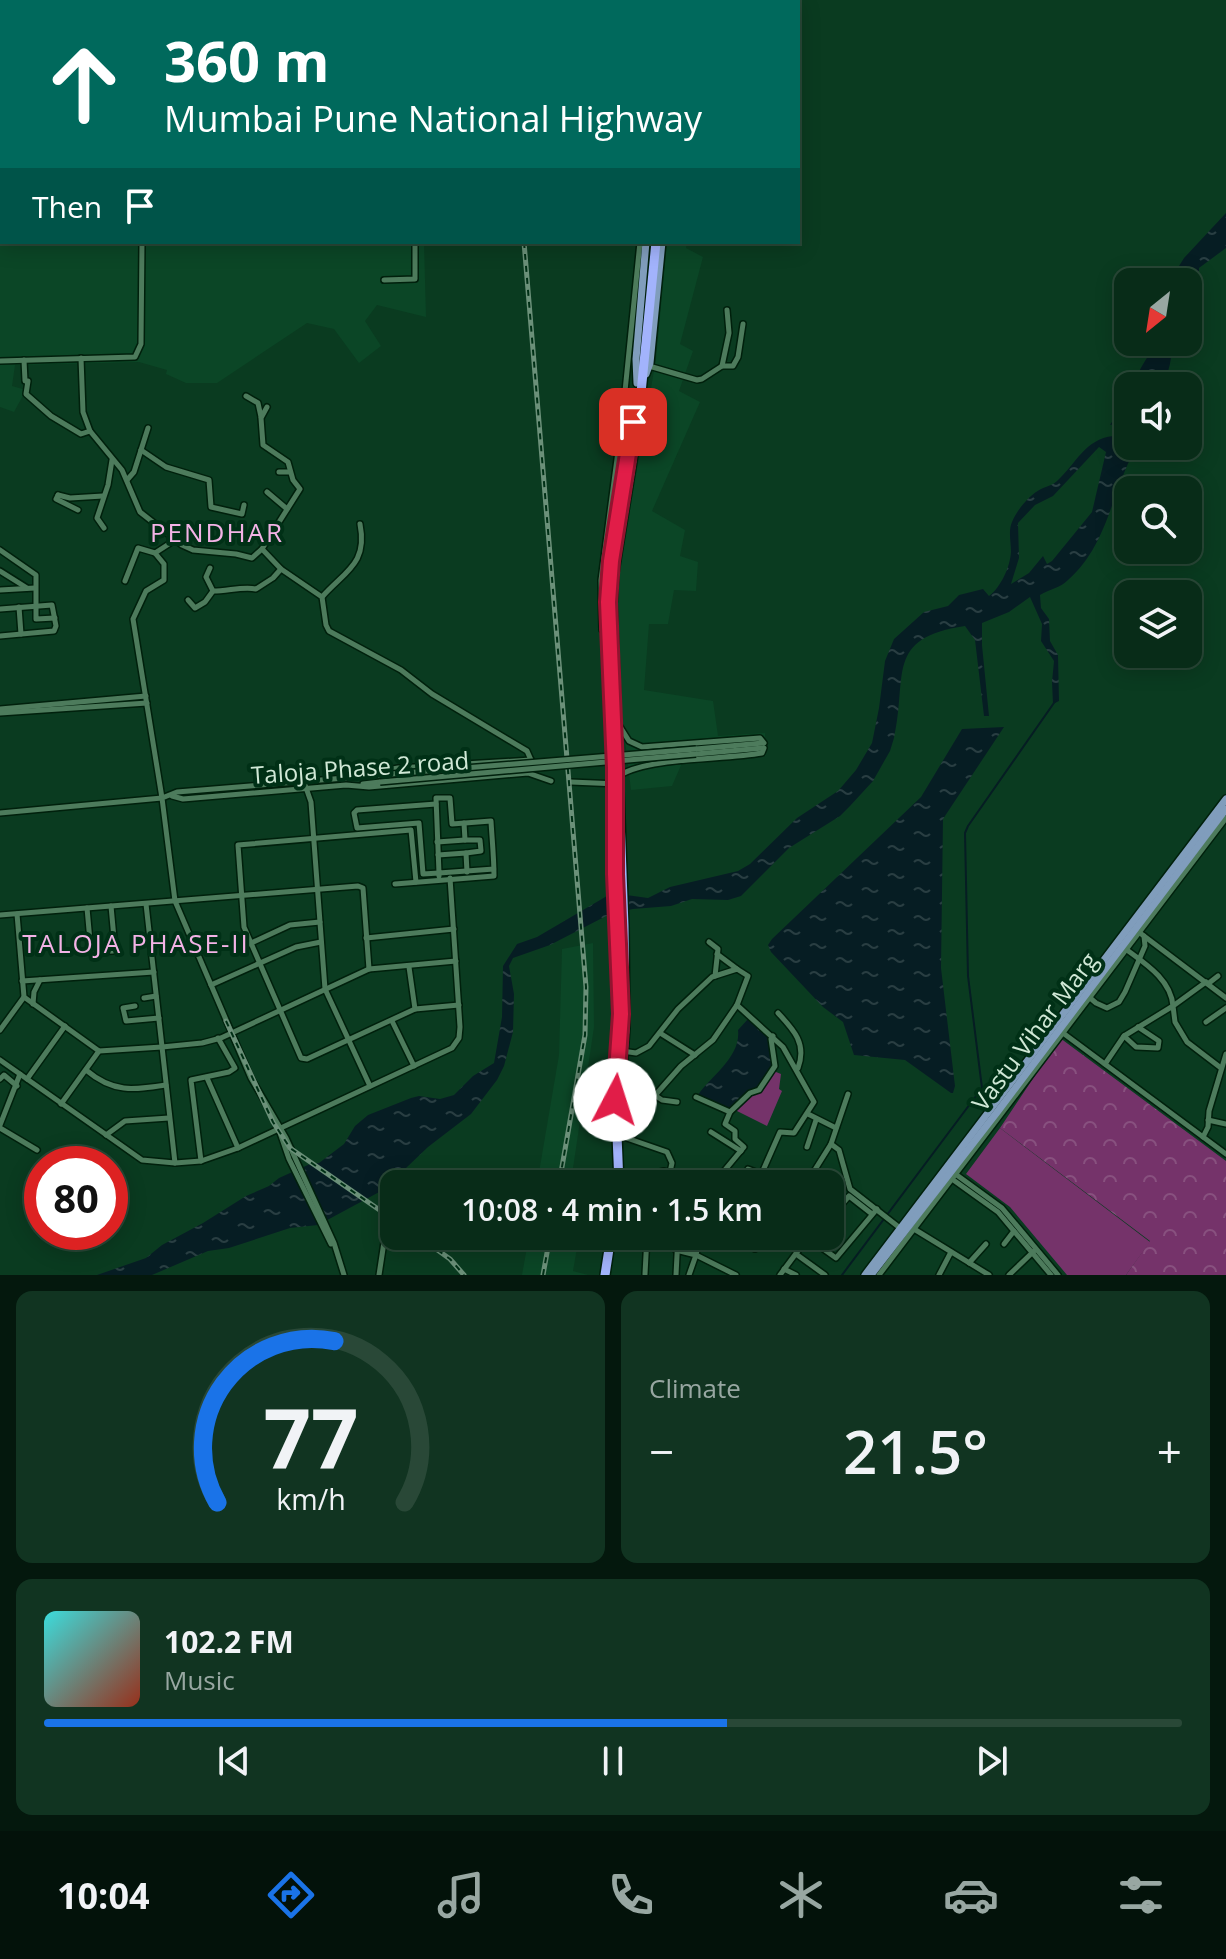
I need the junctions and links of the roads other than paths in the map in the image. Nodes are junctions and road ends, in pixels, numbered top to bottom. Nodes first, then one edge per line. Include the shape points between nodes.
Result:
1 (142, 244) edge
2 (415, 244) edge
3 (651, 244) edge
4 (651, 244) edge
5 (651, 244) edge
6 (384, 280) dead end
7 (727, 310) dead end
8 (743, 324) dead end
9 (81, 358) junction
10 (24, 360) junction
11 (0, 361) edge
12 (722, 366) junction
13 (644, 368) junction
14 (640, 383) junction
15 (246, 396) dead end
16 (267, 407) dead end
17 (261, 418) junction
18 (148, 428) dead end
19 (90, 431) junction
20 (141, 450) junction
21 (112, 459) junction
22 (279, 472) dead end
23 (290, 472) junction
24 (127, 480) junction
25 (267, 492) dead end
26 (103, 496) junction
27 (244, 505) dead end
28 (287, 509) junction
29 (78, 510) dead end
30 (360, 524) dead end
31 (104, 528) dead end
32 (175, 540) junction
33 (262, 549) junction
34 (0, 550) edge
35 (155, 553) junction
36 (210, 568) dead end
37 (281, 569) junction
38 (0, 571) edge
39 (125, 581) dead end
40 (32, 588) junction
41 (0, 590) edge
42 (213, 591) junction
43 (322, 597) junction
44 (188, 600) dead end
45 (36, 606) junction
46 (19, 607) junction
47 (0, 609) edge
48 (55, 618) junction
49 (21, 634) junction
50 (608, 635) junction
51 (0, 636) edge
52 (147, 699) junction
53 (0, 711) edge
54 (617, 718) junction
55 (764, 746) junction
56 (531, 760) junction
57 (534, 773) junction
58 (551, 781) dead end
59 (618, 781) junction
60 (345, 782) junction
61 (571, 782) dead end
62 (305, 786) junction
63 (162, 798) junction
64 (1226, 799) edge
65 (436, 804) junction
66 (1226, 809) edge
67 (0, 813) edge
68 (1222, 818) edge
69 (464, 823) junction
70 (396, 828) junction
71 (369, 830) junction
72 (313, 838) junction
73 (465, 840) junction
74 (437, 842) junction
75 (466, 853) junction
76 (438, 855) junction
77 (494, 869) junction
78 (467, 872) junction
79 (439, 876) junction
80 (450, 878) junction
81 (416, 882) junction
82 (395, 884) dead end
83 (317, 890) junction
84 (241, 896) junction
85 (175, 901) junction
86 (146, 904) junction
87 (111, 906) junction
88 (87, 908) junction
89 (17, 914) junction
90 (0, 915) edge
91 (320, 922) junction
92 (454, 929) junction
93 (1142, 934) junction
94 (366, 938) junction
95 (321, 942) junction
96 (709, 942) dead end
97 (249, 944) junction
98 (1127, 950) junction
99 (717, 954) junction
100 (1139, 959) junction
101 (456, 961) junction
102 (258, 964) junction
103 (409, 967) junction
104 (369, 969) junction
105 (737, 969) junction
106 (154, 972) junction
107 (715, 976) junction
108 (41, 980) junction
109 (1211, 980) junction
110 (22, 981) junction
111 (211, 985) junction
112 (325, 989) junction
113 (156, 996) junction
114 (24, 997) junction
115 (1089, 997) junction
116 (144, 998) dead end
117 (1226, 998) edge
118 (33, 1004) junction
119 (459, 1005) junction
120 (737, 1005) junction
121 (135, 1006) dead end
122 (1173, 1006) junction
123 (1226, 1008) edge
124 (415, 1009) junction
125 (280, 1010) junction
126 (778, 1013) dead end
127 (159, 1018) junction
128 (392, 1021) junction
129 (1206, 1022) dead end
130 (65, 1026) junction
131 (1138, 1027) junction
132 (0, 1030) edge
133 (232, 1032) junction
134 (660, 1033) junction
135 (1063, 1033) junction
136 (773, 1036) junction
137 (1124, 1036) junction
138 (218, 1038) junction
139 (349, 1039) junction
140 (162, 1047) junction
141 (622, 1050) junction
142 (99, 1051) junction
143 (1226, 1054) edge
144 (695, 1055) junction
145 (0, 1060) edge
146 (1105, 1064) junction
147 (414, 1066) junction
148 (1223, 1067) edge
149 (797, 1069) junction
150 (86, 1070) junction
151 (20, 1074) junction
152 (207, 1078) junction
153 (0, 1079) edge
154 (27, 1079) junction
155 (166, 1085) junction
156 (17, 1086) junction
157 (370, 1086) junction
158 (848, 1094) dead end
159 (656, 1096) junction
160 (696, 1097) dead end
161 (677, 1102) dead end
162 (61, 1104) junction
163 (730, 1112) junction
164 (808, 1114) junction
165 (169, 1118) junction
166 (816, 1120) junction
167 (1208, 1120) junction
168 (616, 1122) junction
169 (1226, 1124) edge
170 (0, 1126) edge
171 (836, 1128) junction
172 (278, 1129) junction
173 (711, 1132) dead end
174 (106, 1135) junction
175 (617, 1135) junction
176 (1202, 1137) junction
177 (831, 1144) junction
178 (31, 1146) edge
179 (807, 1147) dead end
180 (238, 1148) junction
181 (741, 1151) junction
182 (1226, 1154) edge
183 (201, 1161) junction
184 (175, 1163) junction
185 (617, 1170) edge
186 (617, 1170) edge
187 (670, 1170) edge
188 (725, 1170) edge
189 (763, 1170) edge
190 (815, 1170) edge
191 (950, 1173) junction
192 (844, 1202) edge
193 (877, 1212) junction
194 (900, 1228) junction
195 (914, 1229) junction
196 (1014, 1231) junction
197 (986, 1244) dead end
198 (1004, 1244) dead end
199 (844, 1249) edge
200 (383, 1250) edge
201 (607, 1250) edge
202 (646, 1250) edge
203 (676, 1250) joint
204 (697, 1250) edge
205 (801, 1250) edge
206 (825, 1250) edge
207 (843, 1250) edge
208 (1034, 1250) junction
209 (951, 1252) junction
210 (696, 1255) junction
211 (797, 1255) junction
212 (969, 1263) junction
213 (1048, 1266) junction
214 (784, 1272) edge
215 (645, 1274) edge
216 (986, 1274) edge
217 (345, 1275) edge
218 (379, 1275) edge
219 (603, 1275) edge
220 (676, 1275) edge
221 (689, 1275) edge
222 (736, 1275) edge
223 (796, 1275) edge
224 (825, 1275) edge
225 (865, 1275) edge
226 (871, 1275) edge
227 (879, 1275) edge
228 (939, 1275) edge
229 (1009, 1275) edge
230 (1051, 1275) edge
231 (1058, 1275) edge

1 - 9 street via 139,352 127,359
2 - 6 street via 415,279
3 - 13 highway
4 - 14 main road via 636,359
5 - 50 street via 601,580 602,630
7 - 12 street via 729,333
8 - 12 street via 736,363
9 - 10 street
9 - 19 street via 83,412
10 - 11 street
10 - 19 street via 26,394 81,434
12 - 13 street via 697,380
13 - 14 highway
14 - 50 highway via 609,583
14 - 54 highway via 614,572
15 - 17 street via 258,403
16 - 17 street
17 - 23 street via 263,445 286,459
18 - 20 street
19 - 21 street
20 - 24 street
20 - 27 street via 166,467 209,480 211,507 242,514
21 - 24 street
21 - 26 street
22 - 23 street
23 - 28 street via 300,489
24 - 32 street via 140,512
25 - 28 street
26 - 29 street via 58,495 56,499
26 - 31 street via 97,518
28 - 33 street
30 - 43 street via 363,540 355,565
32 - 33 street via 193,550 252,558
32 - 35 street
33 - 37 street
34 - 40 street via 37,576
35 - 39 street via 138,548
35 - 52 street via 163,560 164,580 149,587 133,619
36 - 42 street via 206,577
37 - 42 street via 256,589
37 - 43 street
38 - 40 street
40 - 41 street
40 - 45 street
42 - 44 street via 195,608
43 - 56 street via 329,631 380,657 527,751
45 - 46 street
45 - 48 street via 53,605
45 - 48 street via 36,619
46 - 47 street
46 - 49 street
48 - 49 street via 54,631
49 - 51 street
50 - 59 highway
52 - 53 street
52 - 63 street
54 - 55 street via 629,741 642,747 760,738
54 - 59 highway
55 - 59 street via 762,753 641,765
55 - 60 street, bridge
56 - 57 street
56 - 60 street, Taloja Phase 2 road via 398,768
57 - 58 street
57 - 60 street, Taloja Phase 2 road via 369,787
59 - 61 street
59 - 141 highway
60 - 62 street, Taloja Phase 2 road
62 - 63 street, Taloja Phase 2 road
62 - 72 street
63 - 67 street, Taloja Phase 2 road
63 - 85 street
64 - 68 main road
65 - 69 street via 436,798 449,798 452,824
65 - 71 street via 355,811 357,828
65 - 74 street
66 - 68 main road, Vastu Vihar Marg
68 - 93 street
68 - 191 main road, Vastu Vihar Marg
69 - 73 street
69 - 77 street via 491,821
70 - 71 street
70 - 79 street via 419,823 423,874
70 - 81 street via 411,830
71 - 72 street
72 - 83 street
72 - 84 street via 238,845
73 - 74 street
73 - 75 street via 480,840 481,851
74 - 76 street
75 - 76 street
75 - 78 street
76 - 79 street
77 - 78 street
77 - 80 street via 494,876
78 - 79 street
79 - 80 street
79 - 81 street
80 - 92 street
81 - 82 street
83 - 84 street
83 - 91 street
83 - 94 street via 363,888
84 - 85 street
84 - 97 street
85 - 86 street
85 - 111 street
86 - 87 street
86 - 106 street
87 - 88 street
87 - 88 street via 113,951 90,951
88 - 89 street
89 - 90 street
89 - 110 street
91 - 95 street
91 - 97 street via 290,925
92 - 94 street
92 - 101 street
93 - 98 street
93 - 100 street via 1145,946
93 - 109 street
94 - 104 street
95 - 102 street
95 - 112 street
96 - 99 street
97 - 102 street
98 - 100 street
98 - 115 street
99 - 105 street
99 - 107 street
100 - 115 street via 1119,1002 1107,1008
100 - 122 street via 1169,988
101 - 103 street
101 - 119 street
102 - 111 street
102 - 125 street
103 - 104 street
103 - 124 street
104 - 112 street
105 - 107 street
105 - 120 street via 748,977
106 - 108 street
106 - 113 street
107 - 134 street
108 - 110 street
108 - 118 street
109 - 117 street
109 - 122 street
110 - 114 street
111 - 133 street
112 - 125 street
112 - 139 street
113 - 116 street
113 - 127 street
114 - 118 street
114 - 132 street
115 - 135 street
118 - 130 street
119 - 124 street
119 - 147 street via 459,1038 452,1048
120 - 136 street
120 - 144 street via 720,1032
121 - 127 street via 123,1008 126,1021
122 - 131 street
122 - 148 street via 1187,1042
123 - 129 street
124 - 128 street
125 - 133 street
125 - 139 street via 301,1058
126 - 149 street via 800,1041
127 - 140 street
128 - 139 street
128 - 147 street
130 - 142 street
130 - 154 street
131 - 137 street
131 - 137 street via 1159,1041 1158,1048 1136,1047
133 - 138 street
133 - 172 street
134 - 141 street via 636,1053
134 - 144 street
135 - 146 street
135 - 191 street
136 - 149 street
136 - 163 street via 773,1071 759,1090
137 - 146 street
138 - 140 street
138 - 152 street via 235,1068
139 - 157 street
140 - 142 street
140 - 155 street
141 - 168 highway
142 - 150 street
143 - 148 street
144 - 159 street
145 - 151 street
146 - 176 street
147 - 157 street
148 - 167 street
149 - 164 street via 814,1102
150 - 155 street via 115,1088
150 - 162 street
151 - 154 street
151 - 156 street
152 - 180 street
152 - 183 street via 191,1080
153 - 156 street via 4,1075
154 - 162 street
155 - 165 street
156 - 170 street
157 - 172 street
158 - 171 street
159 - 161 street
159 - 168 street via 637,1114
160 - 163 street
162 - 174 street
163 - 181 street via 725,1124 735,1131 744,1147
164 - 166 street
164 - 189 street via 794,1133 780,1132
165 - 174 street via 125,1121
165 - 184 street
166 - 171 street
166 - 179 street
167 - 169 street
167 - 176 street
168 - 175 highway
168 - 185 highway
170 - 178 street
171 - 177 street
172 - 180 street
172 - 217 street
173 - 181 street
174 - 184 street via 142,1160
175 - 186 highway
175 - 187 street via 667,1152
176 - 182 street
177 - 190 street
177 - 193 street via 839,1150 850,1189
180 - 183 street
181 - 188 street
183 - 184 street
191 - 194 main road, Vastu Vihar Marg
191 - 195 street
191 - 196 street
191 - 208 street via 1002,1208
192 - 193 street via 849,1196
193 - 194 street
193 - 199 street
194 - 225 main road
194 - 226 main road, Vastu Vihar Marg
195 - 209 street
195 - 227 street
196 - 198 street
196 - 208 street
197 - 212 street
200 - 218 street
201 - 219 highway
202 - 215 street
203 - 210 street
203 - 220 street
204 - 210 street
205 - 211 street
206 - 207 street via 836,1258
208 - 213 street
208 - 229 street
209 - 212 street
209 - 228 street
210 - 221 street
210 - 222 street
211 - 214 street
211 - 224 street
212 - 216 street
213 - 230 street
213 - 231 street
214 - 223 street

